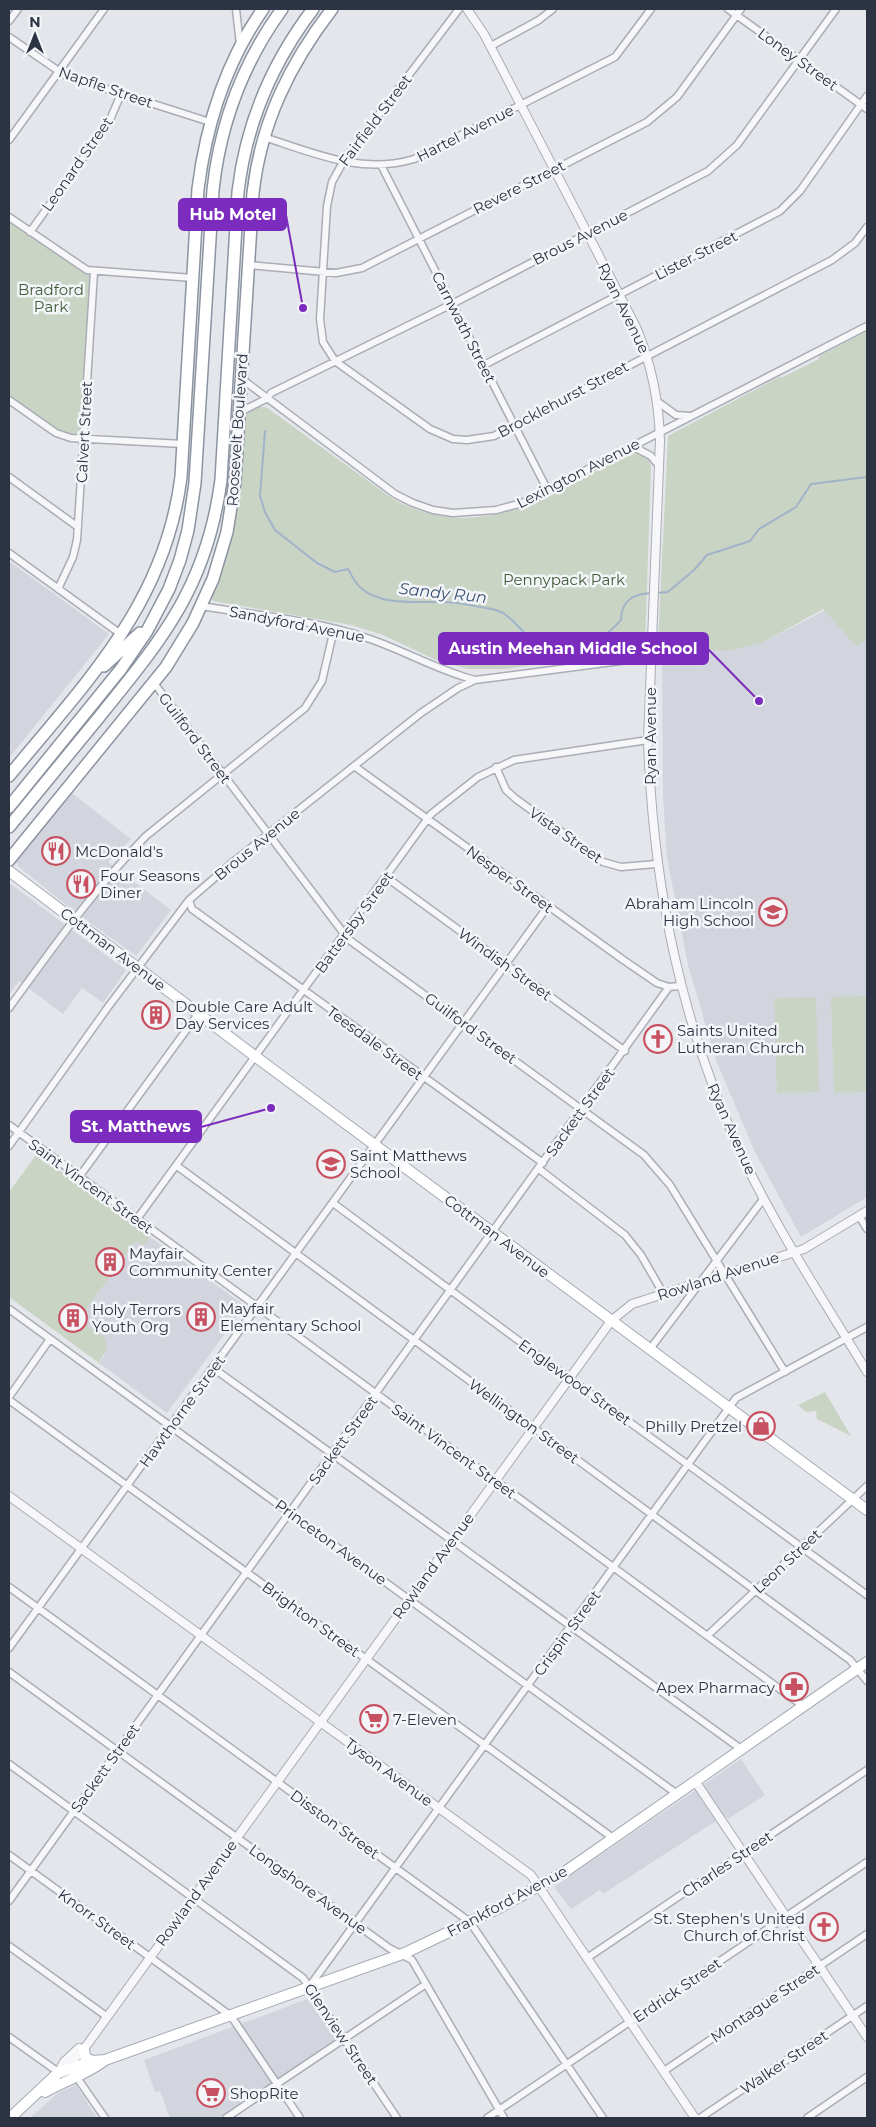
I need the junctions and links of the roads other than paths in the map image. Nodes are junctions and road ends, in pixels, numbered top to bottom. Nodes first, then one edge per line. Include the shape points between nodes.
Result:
1 (18, 9) edge
2 (104, 9) edge
3 (236, 9) edge
4 (263, 9) edge
5 (282, 9) edge
6 (332, 9) edge
7 (459, 9) edge
8 (467, 9) edge
9 (552, 9) edge
10 (651, 9) edge
11 (728, 9) edge
12 (741, 9) edge
13 (836, 9) edge
14 (310, 11) edge
15 (737, 15) junction
16 (9, 21) edge
17 (9, 37) edge
18 (491, 46) junction
19 (240, 47) junction
20 (799, 60) junction
21 (58, 73) junction
22 (121, 94) junction
23 (867, 96) edge
24 (861, 104) junction
25 (521, 105) junction
26 (867, 109) edge
27 (210, 122) junction
28 (12, 130) edge
29 (263, 137) junction
30 (9, 140) edge
31 (343, 162) junction
32 (381, 165) junction
33 (554, 169) junction
34 (9, 217) edge
35 (867, 228) edge
36 (30, 232) junction
37 (587, 234) junction
38 (418, 239) junction
39 (235, 240) junction
40 (248, 265) junction
41 (323, 271) junction
42 (94, 272) junction
43 (193, 278) junction
44 (247, 294) junction
45 (619, 295) junction
46 (452, 304) junction
47 (867, 326) edge
48 (190, 332) junction
49 (648, 355) junction
50 (335, 361) junction
51 (484, 365) junction
52 (242, 378) junction
53 (268, 398) junction
54 (9, 400) edge
55 (200, 402) junction
56 (658, 402) junction
57 (240, 412) junction
58 (691, 417) junction
59 (514, 425) junction
60 (660, 432) junction
61 (85, 439) junction
62 (183, 444) junction
63 (632, 446) junction
64 (659, 466) junction
65 (9, 477) edge
66 (547, 489) junction
67 (78, 527) junction
68 (9, 553) edge
69 (58, 589) junction
70 (202, 606) junction
71 (155, 617) junction
72 (334, 629) junction
73 (122, 635) junction
74 (651, 657) junction
75 (475, 680) junction
76 (154, 683) junction
77 (85, 684) junction
78 (648, 740) junction
79 (354, 766) junction
80 (496, 767) junction
81 (223, 774) junction
82 (9, 776) edge
83 (9, 807) edge
84 (428, 820) junction
85 (9, 827) edge
86 (269, 834) junction
87 (9, 860) edge
88 (656, 864) junction
89 (9, 871) edge
90 (386, 878) junction
91 (189, 900) junction
92 (548, 906) junction
93 (74, 920) junction
94 (344, 935) junction
95 (506, 965) junction
96 (139, 967) junction
97 (680, 986) junction
98 (669, 988) junction
99 (304, 990) junction
100 (9, 1008) edge
101 (198, 1014) junction
102 (464, 1023) junction
103 (625, 1051) junction
104 (256, 1057) junction
105 (424, 1078) junction
106 (582, 1109) junction
107 (9, 1125) edge
108 (18, 1132) junction
109 (374, 1145) junction
110 (9, 1146) edge
111 (177, 1166) junction
112 (541, 1166) junction
113 (79, 1177) junction
114 (764, 1198) junction
115 (333, 1203) junction
116 (867, 1211) edge
117 (859, 1216) junction
118 (137, 1219) junction
119 (867, 1229) edge
120 (492, 1233) junction
121 (795, 1251) junction
122 (296, 1254) junction
123 (716, 1262) junction
124 (726, 1274) junction
125 (700, 1282) junction
126 (451, 1290) junction
127 (663, 1293) junction
128 (257, 1307) junction
129 (9, 1309) edge
130 (611, 1321) junction
131 (867, 1327) edge
132 (847, 1338) junction
133 (50, 1339) junction
134 (415, 1341) junction
135 (650, 1349) junction
136 (213, 1368) junction
137 (785, 1372) junction
138 (867, 1372) edge
139 (569, 1378) junction
140 (376, 1394) junction
141 (9, 1398) edge
142 (729, 1408) junction
143 (171, 1426) junction
144 (534, 1428) junction
145 (333, 1454) junction
146 (688, 1465) junction
147 (495, 1481) junction
148 (127, 1486) junction
149 (867, 1486) edge
150 (9, 1496) edge
151 (853, 1499) junction
152 (867, 1510) edge
153 (290, 1513) junction
154 (652, 1515) junction
155 (452, 1540) junction
156 (81, 1548) junction
157 (802, 1548) junction
158 (614, 1568) junction
159 (247, 1573) junction
160 (9, 1587) edge
161 (756, 1590) junction
162 (867, 1595) edge
163 (409, 1599) junction
164 (38, 1608) junction
165 (571, 1627) junction
166 (201, 1636) junction
167 (707, 1636) junction
168 (9, 1648) edge
169 (366, 1659) junction
170 (863, 1665) edge
171 (9, 1672) edge
172 (867, 1681) edge
173 (528, 1686) junction
174 (158, 1695) junction
175 (803, 1706) junction
176 (320, 1722) junction
177 (485, 1746) junction
178 (741, 1749) junction
179 (117, 1751) junction
180 (9, 1764) edge
181 (867, 1770) edge
182 (277, 1781) junction
183 (695, 1781) junction
184 (677, 1794) junction
185 (439, 1809) junction
186 (73, 1811) junction
187 (236, 1837) junction
188 (613, 1838) junction
189 (744, 1853) junction
190 (9, 1854) edge
191 (867, 1862) edge
192 (396, 1868) junction
193 (30, 1870) junction
194 (539, 1886) junction
195 (192, 1898) junction
196 (9, 1900) edge
197 (787, 1917) junction
198 (470, 1922) junction
199 (356, 1924) junction
200 (867, 1934) edge
201 (9, 1946) edge
202 (402, 1954) junction
203 (150, 1957) junction
204 (587, 1958) junction
205 (820, 1966) junction
206 (426, 1984) junction
207 (309, 1988) junction
208 (867, 2006) edge
209 (853, 2015) junction
210 (106, 2016) junction
211 (231, 2016) junction
212 (630, 2022) junction
213 (9, 2037) edge
214 (867, 2037) edge
215 (90, 2039) junction
216 (343, 2039) junction
217 (84, 2049) junction
218 (105, 2060) junction
219 (92, 2061) junction
220 (567, 2065) junction
221 (664, 2071) junction
222 (58, 2073) junction
223 (75, 2073) junction
224 (867, 2077) edge
225 (277, 2084) junction
226 (29, 2101) junction
227 (500, 2110) junction
228 (10, 2118) edge
229 (105, 2118) edge
230 (226, 2118) edge
231 (300, 2118) edge
232 (397, 2118) edge
233 (488, 2118) edge
234 (504, 2118) edge
235 (603, 2118) edge
236 (695, 2118) edge
237 (700, 2118) edge
238 (807, 2118) edge

1 - 16 street
2 - 21 street
3 - 19 street
4 - 19 highway
5 - 55 highway via 258,45 240,82 218,157 213,190
6 - 29 highway, Roosevelt Boulevard via 289,71
7 - 31 street, Fairfield Street
8 - 18 street, Ryan Avenue
9 - 18 street via 539,20
10 - 25 street, Hartel Avenue via 615,57
11 - 15 street, Loney Street
12 - 15 street, Revere Street
13 - 20 street, Brous Avenue
14 - 39 highway, Roosevelt Boulevard via 276,64 253,120 240,177
15 - 20 street, Loney Street
15 - 33 street, Revere Street via 677,97 660,114
17 - 21 street, Napfle Street
18 - 25 street, Ryan Avenue
19 - 27 highway
20 - 24 street, Loney Street
20 - 37 street, Brous Avenue via 737,145 716,165
21 - 22 street, Napfle Street
21 - 28 street
22 - 27 street, Napfle Street
22 - 36 street, Leonard Street via 109,122
23 - 24 street, Lister Street
24 - 26 street, Loney Street
24 - 45 street, Lister Street via 800,191 780,211
25 - 32 street, Hartel Avenue via 414,159
25 - 33 street, Ryan Avenue
27 - 43 highway via 199,183
28 - 30 street
29 - 31 street, Hartel Avenue
29 - 40 highway, Roosevelt Boulevard via 254,179
31 - 32 street, Hartel Avenue
31 - 41 street, Fairfield Street via 332,182 328,200
32 - 38 street, Carnwath Street
33 - 37 street, Ryan Avenue
33 - 38 street, Revere Street
34 - 36 street
35 - 49 street, Brocklehurst Street via 855,243 832,260
36 - 42 street via 79,266
37 - 45 street, Ryan Avenue
37 - 46 street, Brous Avenue
38 - 41 street, Revere Street via 362,268 342,273
38 - 46 street, Carnwath Street
39 - 44 highway
39 - 85 highway, Roosevelt Boulevard via 220,480 216,512 203,558 184,602 159,643
40 - 41 street, Revere Street
40 - 44 highway, Roosevelt Boulevard
41 - 50 street, Fairfield Street via 320,327 323,342
42 - 43 street
42 - 61 street, Calvert Street
43 - 48 highway
44 - 52 highway, Roosevelt Boulevard
45 - 49 street, Ryan Avenue
45 - 51 street, Lister Street
46 - 50 street, Brous Avenue
46 - 51 street, Carnwath Street
47 - 58 street, Lexington Avenue
48 - 55 highway
48 - 62 highway
49 - 56 street, Ryan Avenue
49 - 59 street, Brocklehurst Street
50 - 53 street, Brous Avenue via 271,393
50 - 59 street, Brocklehurst Street via 442,435 481,439
51 - 59 street, Carnwath Street
52 - 53 street, Lexington Avenue
52 - 57 highway, Roosevelt Boulevard
53 - 57 street
53 - 66 street, Lexington Avenue via 395,494 433,510 453,513 496,510 522,503
54 - 61 street via 56,433
55 - 71 highway via 195,483 188,530 174,574
56 - 58 street via 676,415
56 - 60 street, Ryan Avenue
57 - 70 highway, Roosevelt Boulevard via 230,515 218,564
58 - 60 street, Lexington Avenue
59 - 66 street, Carnwath Street
60 - 63 street, Lexington Avenue
60 - 64 street, Ryan Avenue
61 - 62 street
61 - 67 street, Calvert Street
62 - 73 highway via 178,498 166,547 144,600
63 - 64 street via 651,456
63 - 66 street, Lexington Avenue
64 - 74 street, Ryan Avenue
65 - 67 street
67 - 69 street, Calvert Street via 73,557
68 - 69 street
69 - 73 street
70 - 72 street, Sandyford Avenue
70 - 76 highway, Roosevelt Boulevard via 176,654
71 - 77 highway
71 - 83 highway via 121,669
72 - 75 street, Sandyford Avenue via 365,637 430,666
72 - 81 street via 322,681 305,708
73 - 77 highway
74 - 75 street
74 - 78 street, Ryan Avenue
75 - 79 street, Brous Avenue via 452,691 421,713
76 - 81 street, Guilford Street
76 - 87 highway, Roosevelt Boulevard
77 - 82 highway
78 - 80 street, Battersby Street via 524,757
78 - 88 street, Ryan Avenue
79 - 84 street, Nesper Street
79 - 86 street, Brous Avenue
80 - 84 street, Battersby Street via 460,790
80 - 88 street, Vista Street via 506,790 516,800 603,862 621,867
81 - 86 street, Guilford Street
81 - 93 street via 146,836 111,871
84 - 90 street, Battersby Street
84 - 92 street, Nesper Street
86 - 91 street, Brous Avenue
86 - 94 street, Guilford Street
88 - 97 street, Ryan Avenue
89 - 93 main road, Cottman Avenue
90 - 94 street, Battersby Street
90 - 95 street, Windish Street
91 - 96 street, Brous Avenue
91 - 99 street, Teesdale Street via 192,909
92 - 95 street, Hawthorne Street
92 - 98 street, Nesper Street via 657,983
93 - 96 main road, Cottman Avenue
93 - 100 street
94 - 99 street, Battersby Street
94 - 102 street, Guilford Street
95 - 102 street, Hawthorne Street
95 - 103 street, Windish Street
96 - 101 main road, Cottman Avenue
96 - 108 street, Brous Avenue
97 - 98 street
97 - 114 street, Ryan Avenue via 722,1111
98 - 103 street, Sackett Street
99 - 104 street, Battersby Street
99 - 105 street, Teesdale Street
101 - 104 main road, Cottman Avenue
101 - 113 street
102 - 105 street, Hawthorne Street
102 - 106 street, Guilford Street
103 - 106 street, Sackett Street
104 - 109 main road, Cottman Avenue
104 - 111 street, Battersby Street
105 - 109 street, Hawthorne Street
105 - 112 street, Teesdale Street
106 - 112 street, Sackett Street
106 - 123 street, Guilford Street via 644,1155 670,1185
107 - 108 street, Saint Vincent Street
108 - 110 street, Brous Avenue
108 - 113 street, Saint Vincent Street
109 - 115 street, Hawthorne Street
109 - 120 main road, Cottman Avenue
111 - 118 street, Battersby Street
111 - 122 street, Wellington Street
112 - 120 street, Sackett Street
112 - 127 street, Teesdale Street via 620,1230 641,1255
113 - 118 street, Saint Vincent Street
114 - 121 street, Ryan Avenue
114 - 123 street
115 - 122 street, Hawthorne Street
115 - 126 street, Englewood Street
116 - 117 street, Rowland Avenue
117 - 119 street
117 - 121 street, Rowland Avenue via 804,1249
118 - 128 street, Saint Vincent Street
120 - 126 street, Sackett Street
120 - 130 main road, Cottman Avenue
121 - 124 street, Rowland Avenue
121 - 132 street, Ryan Avenue
122 - 128 street, Hawthorne Street
122 - 134 street, Wellington Street
123 - 124 street, Guilford Street
123 - 125 street
124 - 125 street, Rowland Avenue
124 - 137 street, Guilford Street
125 - 127 street, Rowland Avenue
125 - 135 street
126 - 134 street, Sackett Street
126 - 139 street, Englewood Street
127 - 130 street, Rowland Avenue via 632,1304
128 - 136 street, Hawthorne Street
128 - 140 street, Saint Vincent Street
129 - 133 street, Princeton Avenue
130 - 135 main road, Cottman Avenue
130 - 139 street, Rowland Avenue
131 - 132 street, Crispin Street
132 - 137 street, Crispin Street
132 - 138 street, Ryan Avenue
133 - 141 street
133 - 143 street, Princeton Avenue
134 - 140 street, Sackett Street
134 - 144 street, Wellington Street
135 - 142 main road, Cottman Avenue
136 - 143 street, Hawthorne Street
136 - 145 street
137 - 142 street, Crispin Street via 736,1398
139 - 144 street, Rowland Avenue
139 - 146 street, Englewood Street
140 - 145 street, Sackett Street
140 - 147 street, Saint Vincent Street
141 - 148 street, Brighton Street
142 - 146 street, Crispin Street
142 - 151 main road, Cottman Avenue
143 - 148 street, Hawthorne Street
143 - 153 street, Princeton Avenue
144 - 147 street, Rowland Avenue
144 - 154 street, Wellington Street
145 - 153 street, Sackett Street
145 - 155 street
146 - 154 street, Crispin Street
146 - 157 street, Englewood Street
147 - 155 street, Rowland Avenue
147 - 158 street, Saint Vincent Street
148 - 156 street, Hawthorne Street
148 - 159 street, Brighton Street
149 - 151 street, Leon Street
150 - 156 street, Tyson Avenue
151 - 152 main road, Cottman Avenue
151 - 157 street, Leon Street
153 - 159 street, Sackett Street
153 - 163 street, Princeton Avenue
154 - 158 street, Crispin Street
154 - 161 street, Wellington Street
155 - 163 street, Rowland Avenue
155 - 165 street
156 - 164 street, Hawthorne Street
156 - 166 street, Tyson Avenue
157 - 161 street, Leon Street
157 - 162 street, Englewood Street
158 - 165 street, Crispin Street
158 - 167 street, Saint Vincent Street
159 - 166 street, Sackett Street
159 - 169 street, Brighton Street
160 - 164 street, Disston Street
161 - 167 street, Leon Street
161 - 170 street, Wellington Street
163 - 169 street, Rowland Avenue
163 - 173 street, Princeton Avenue
164 - 168 street, Hawthorne Street
164 - 174 street, Disston Street
165 - 173 street, Crispin Street
165 - 178 street
166 - 174 street, Sackett Street
166 - 176 street, Tyson Avenue
167 - 175 street, Saint Vincent Street
169 - 176 street, Rowland Avenue
169 - 177 street, Brighton Street
170 - 172 street, Wellington Street
170 - 175 main road, Frankford Avenue
171 - 179 street, Longshore Avenue
173 - 177 street, Crispin Street
173 - 184 street, Princeton Avenue
174 - 179 street, Sackett Street
174 - 182 street, Disston Street
175 - 178 main road, Frankford Avenue
176 - 182 street, Rowland Avenue
176 - 185 street, Tyson Avenue
177 - 185 street, Crispin Street
177 - 188 street, Brighton Street
178 - 183 main road, Frankford Avenue
179 - 186 street, Sackett Street
179 - 187 street, Longshore Avenue
180 - 186 street, Glenview Street
181 - 189 street, Charles Street
182 - 187 street, Rowland Avenue
182 - 192 street, Disston Street
183 - 184 main road, Frankford Avenue
183 - 189 street
184 - 188 main road, Frankford Avenue
185 - 192 street, Crispin Street
185 - 194 street, Tyson Avenue via 527,1872
186 - 193 street, Sackett Street
186 - 195 street, Glenview Street
187 - 195 street, Rowland Avenue
187 - 199 street, Longshore Avenue
188 - 194 main road, Frankford Avenue
189 - 197 street
189 - 204 street, Charles Street
190 - 193 street, Knorr Street
191 - 197 street, Erdrick Street
192 - 198 street, Disston Street
192 - 199 street, Crispin Street
193 - 196 street, Sackett Street
193 - 203 street, Knorr Street
194 - 198 main road, Frankford Avenue
194 - 204 street, Tyson Avenue
195 - 203 street, Rowland Avenue
195 - 207 street, Glenview Street via 303,1978
197 - 205 street
197 - 212 street, Erdrick Street
198 - 202 main road, Frankford Avenue
198 - 220 street, Disston Street
199 - 202 street, Longshore Avenue
199 - 207 street, Crispin Street
200 - 205 street, Montague Street
201 - 210 street
202 - 206 street, Longshore Avenue via 412,1960
202 - 207 main road, Frankford Avenue
203 - 210 street, Rowland Avenue
203 - 211 street, Knorr Street
204 - 212 street, Tyson Avenue
205 - 209 street
205 - 221 street, Montague Street
206 - 216 street
206 - 227 street, Longshore Avenue
207 - 211 main road, Frankford Avenue
207 - 216 street, Glenview Street
208 - 209 street, Walker Street
209 - 214 street
209 - 237 street, Walker Street
210 - 215 street, Rowland Avenue
211 - 218 main road, Frankford Avenue
211 - 225 street, Knorr Street
212 - 220 street, Erdrick Street
212 - 221 street, Tyson Avenue
213 - 222 street
215 - 217 street, Rowland Avenue
215 - 222 street, Rowland Avenue via 64,2062
216 - 225 street
216 - 232 street, Glenview Street
217 - 219 main road
217 - 222 street, Rowland Avenue
218 - 219 main road, Frankford Avenue
218 - 223 main road, Frankford Avenue via 95,2068
219 - 223 main road, Frankford Avenue
220 - 227 street, Erdrick Street
220 - 235 street, Disston Street
221 - 236 street, Tyson Avenue
222 - 223 main road, Frankford Avenue
222 - 226 main road, Frankford Avenue
223 - 226 main road, Frankford Avenue
223 - 229 street
224 - 238 street
225 - 230 street
225 - 231 street, Knorr Street
226 - 228 main road, Frankford Avenue
227 - 233 street, Erdrick Street
227 - 234 street, Longshore Avenue

